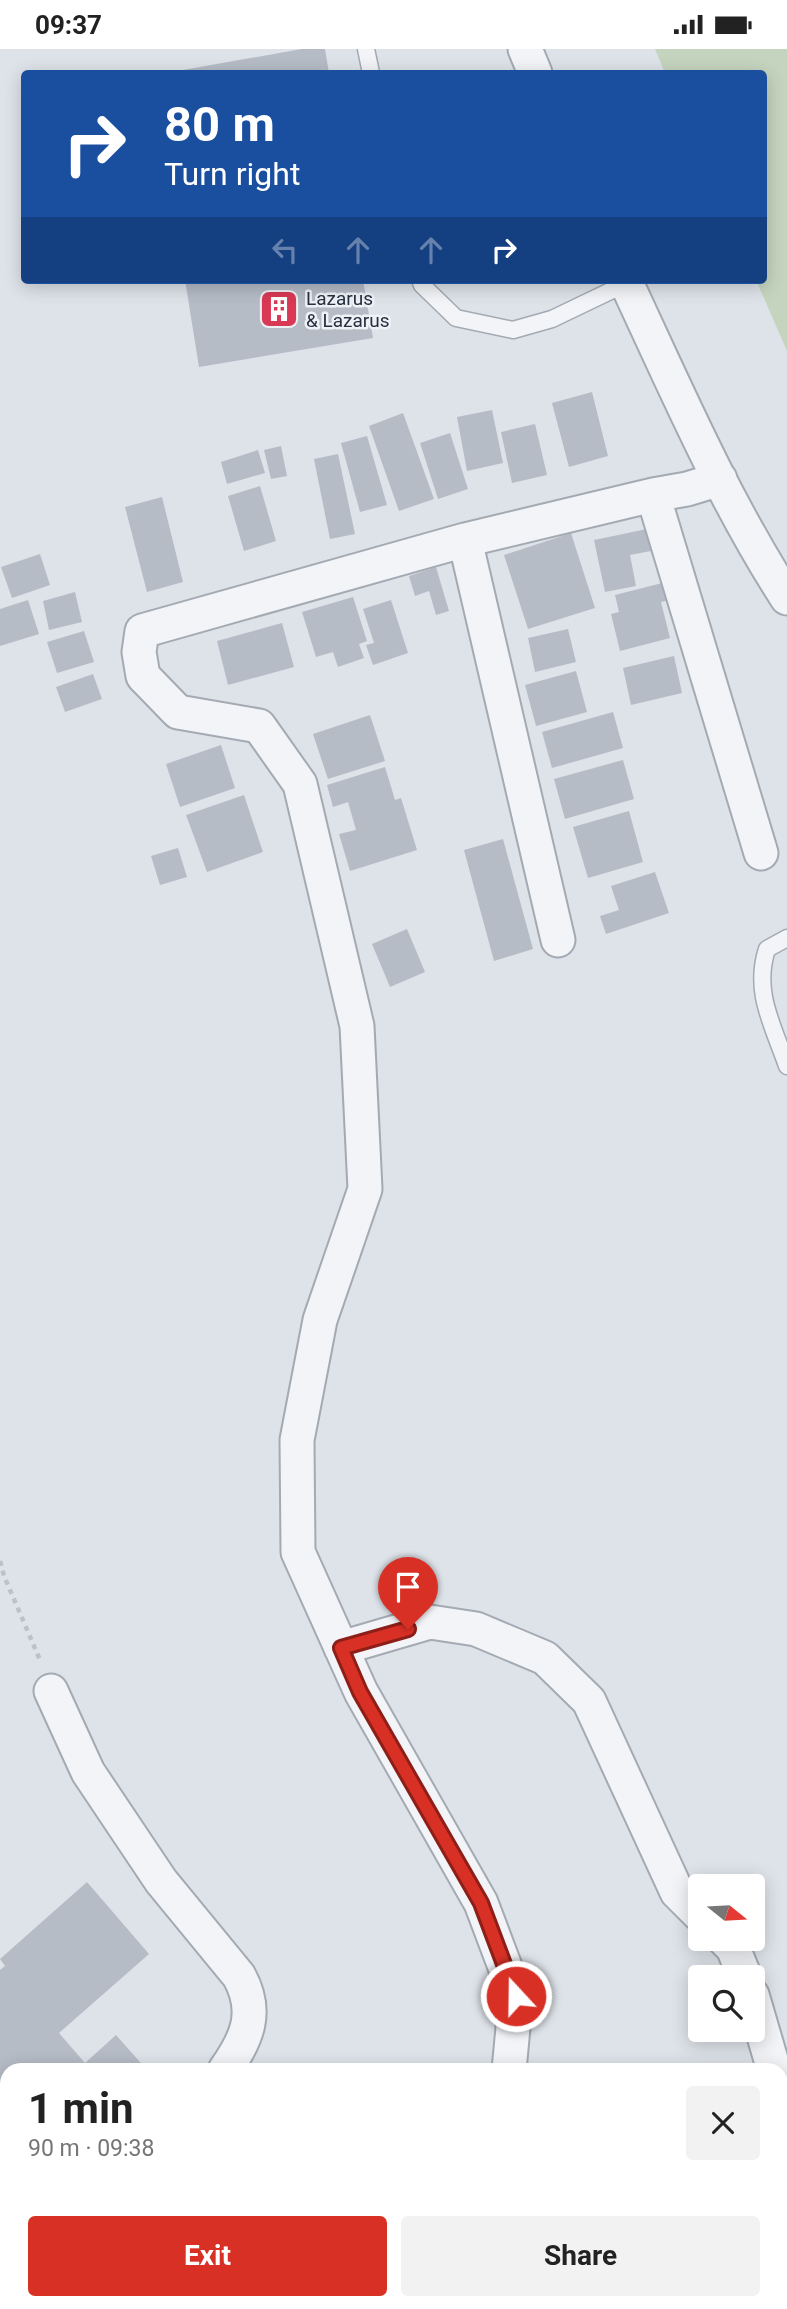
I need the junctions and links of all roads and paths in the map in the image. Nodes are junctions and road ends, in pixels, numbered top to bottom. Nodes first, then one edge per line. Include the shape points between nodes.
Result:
1 (366, 49) edge
2 (524, 49) edge
3 (370, 70) edge
4 (534, 70) edge
5 (422, 284) edge
6 (620, 284) edge
7 (627, 284) edge
8 (720, 479) junction
9 (653, 495) junction
10 (465, 540) junction
11 (787, 598) edge
12 (761, 853) dead end
13 (787, 938) edge
14 (558, 940) dead end
15 (787, 1066) edge
16 (0, 1561) edge
17 (341, 1648) junction
18 (51, 1691) joint
19 (688, 1903) edge
20 (765, 2039) edge
21 (229, 2063) edge
22 (510, 2063) edge
23 (772, 2063) edge

1 - 3 lane
2 - 4 street
5 - 6 lane via 456,318 513,330 552,319
7 - 8 street
8 - 9 street
8 - 11 street
9 - 10 street
9 - 12 street
10 - 14 street
10 - 17 street via 142,631 139,652 143,676 178,712 259,726 300,784 357,1026 365,1189 320,1319 297,1440 298,1552
13 - 15 lane via 767,949 761,991
16 - 18 path
17 - 19 street via 430,1622 476,1629 545,1658 589,1701 677,1892
17 - 22 street via 360,1692 481,1903 516,1996
18 - 21 street via 88,1773 161,1881 248,1992 246,2033
20 - 23 street

